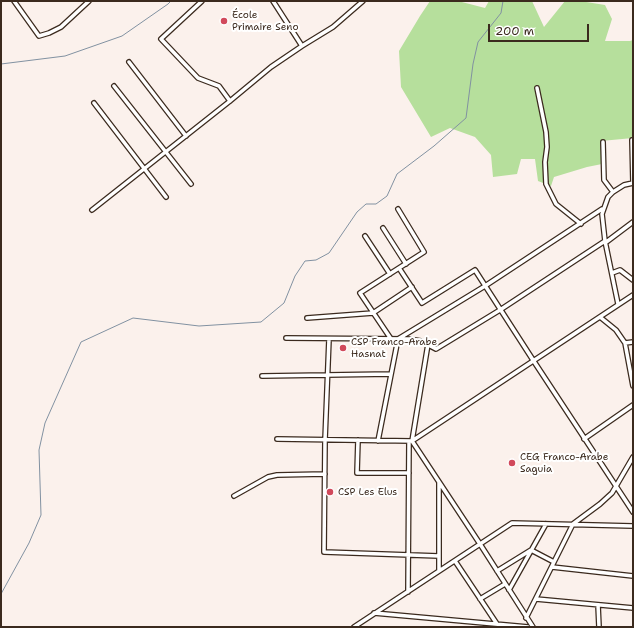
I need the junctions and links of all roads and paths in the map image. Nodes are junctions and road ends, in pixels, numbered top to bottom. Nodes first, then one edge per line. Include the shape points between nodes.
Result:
1 (14, 1) edge
2 (89, 1) edge
3 (202, 1) edge
4 (273, 1) edge
5 (363, 1) edge
6 (302, 46) junction
7 (129, 62) dead end
8 (114, 86) dead end
9 (537, 88) dead end
10 (230, 101) junction
11 (94, 102) dead end
12 (186, 136) junction
13 (632, 140) dead end
14 (603, 142) dead end
15 (166, 152) junction
16 (145, 168) junction
17 (633, 183) edge
18 (191, 184) dead end
19 (613, 192) junction
20 (166, 197) dead end
21 (398, 209) dead end
22 (602, 209) junction
23 (92, 210) dead end
24 (633, 222) edge
25 (581, 224) junction
26 (383, 228) dead end
27 (365, 236) dead end
28 (605, 242) junction
29 (406, 264) junction
30 (399, 268) junction
31 (612, 272) junction
32 (390, 274) junction
33 (633, 280) edge
34 (485, 286) junction
35 (412, 287) junction
36 (633, 294) edge
37 (618, 304) junction
38 (500, 310) junction
39 (373, 313) junction
40 (600, 317) junction
41 (307, 318) dead end
42 (286, 338) dead end
43 (329, 339) junction
44 (391, 339) junction
45 (398, 339) junction
46 (633, 342) edge
47 (625, 343) junction
48 (428, 344) junction
49 (533, 360) junction
50 (391, 374) junction
51 (327, 375) junction
52 (262, 376) dead end
53 (633, 386) edge
54 (633, 405) edge
55 (277, 439) dead end
56 (584, 439) junction
57 (325, 440) junction
58 (358, 440) junction
59 (378, 441) junction
60 (411, 441) junction
61 (633, 457) edge
62 (409, 473) junction
63 (325, 474) junction
64 (439, 482) junction
65 (616, 487) junction
66 (234, 496) dead end
67 (633, 512) edge
68 (546, 524) junction
69 (573, 524) junction
70 (633, 526) edge
71 (480, 544) junction
72 (531, 550) junction
73 (408, 555) junction
74 (439, 556) junction
75 (454, 561) junction
76 (554, 562) junction
77 (552, 567) junction
78 (439, 571) junction
79 (497, 571) junction
80 (633, 576) edge
81 (505, 584) junction
82 (509, 590) junction
83 (408, 592) junction
84 (480, 599) junction
85 (536, 600) junction
86 (598, 605) junction
87 (633, 608) edge
88 (374, 613) junction
89 (526, 618) junction
90 (463, 621) junction
91 (497, 624) junction
92 (354, 627) edge
93 (463, 627) edge
94 (528, 627) edge
95 (533, 627) edge
96 (598, 627) edge

1 - 2 street via 40,36 61,27
3 - 10 street via 161,39 198,78 219,86
4 - 6 street
5 - 6 street via 333,27
6 - 10 street via 272,66
7 - 12 street
8 - 15 street
9 - 25 street via 546,132 546,184 554,202
10 - 12 street
11 - 16 street
12 - 15 street
13 - 17 street
14 - 19 street via 604,180
15 - 16 street
15 - 18 street
16 - 20 street
16 - 23 street
17 - 19 street
19 - 22 street
21 - 29 street via 424,252
22 - 25 street
22 - 28 street
24 - 28 street
25 - 34 street
26 - 29 street
27 - 32 street
28 - 31 street
28 - 38 street
29 - 30 street
30 - 32 street
30 - 35 street
31 - 33 street via 620,270
31 - 37 street
32 - 39 street via 360,293
34 - 35 street via 475,270 422,303
34 - 38 street
34 - 45 street
35 - 39 street
36 - 37 street
37 - 40 street
38 - 48 street via 436,348
38 - 49 street
39 - 41 street
39 - 44 street
40 - 47 street via 616,330
40 - 49 street
42 - 43 street
43 - 44 street
43 - 51 street
44 - 45 street
45 - 48 street
45 - 50 street
46 - 47 street
47 - 53 street
48 - 60 street
49 - 56 street
49 - 60 street
50 - 51 street
50 - 59 street
51 - 52 street
51 - 57 street
54 - 56 street
55 - 57 street
56 - 65 street
57 - 58 street
57 - 63 street
58 - 59 street
58 - 62 street via 357,473
59 - 60 street
60 - 62 street
60 - 64 street
61 - 65 street
62 - 73 street
63 - 66 street via 268,477
63 - 73 street via 324,552
64 - 71 street
64 - 74 street
65 - 67 street
65 - 69 street via 600,504
68 - 69 street
68 - 71 street via 512,523
68 - 72 street
69 - 70 street
69 - 76 street
71 - 75 street
71 - 79 street
72 - 76 street
72 - 79 street
72 - 82 street
73 - 74 street
73 - 83 street
74 - 78 street
75 - 78 street
75 - 84 street
76 - 77 street
77 - 80 street
77 - 85 street
78 - 83 street
79 - 81 street
81 - 82 street
81 - 84 street
82 - 89 street
83 - 88 street
84 - 91 street
85 - 86 street
85 - 89 street
86 - 87 street
86 - 96 street
88 - 90 street
88 - 92 street
89 - 95 street
90 - 91 street
90 - 93 street
91 - 94 street

